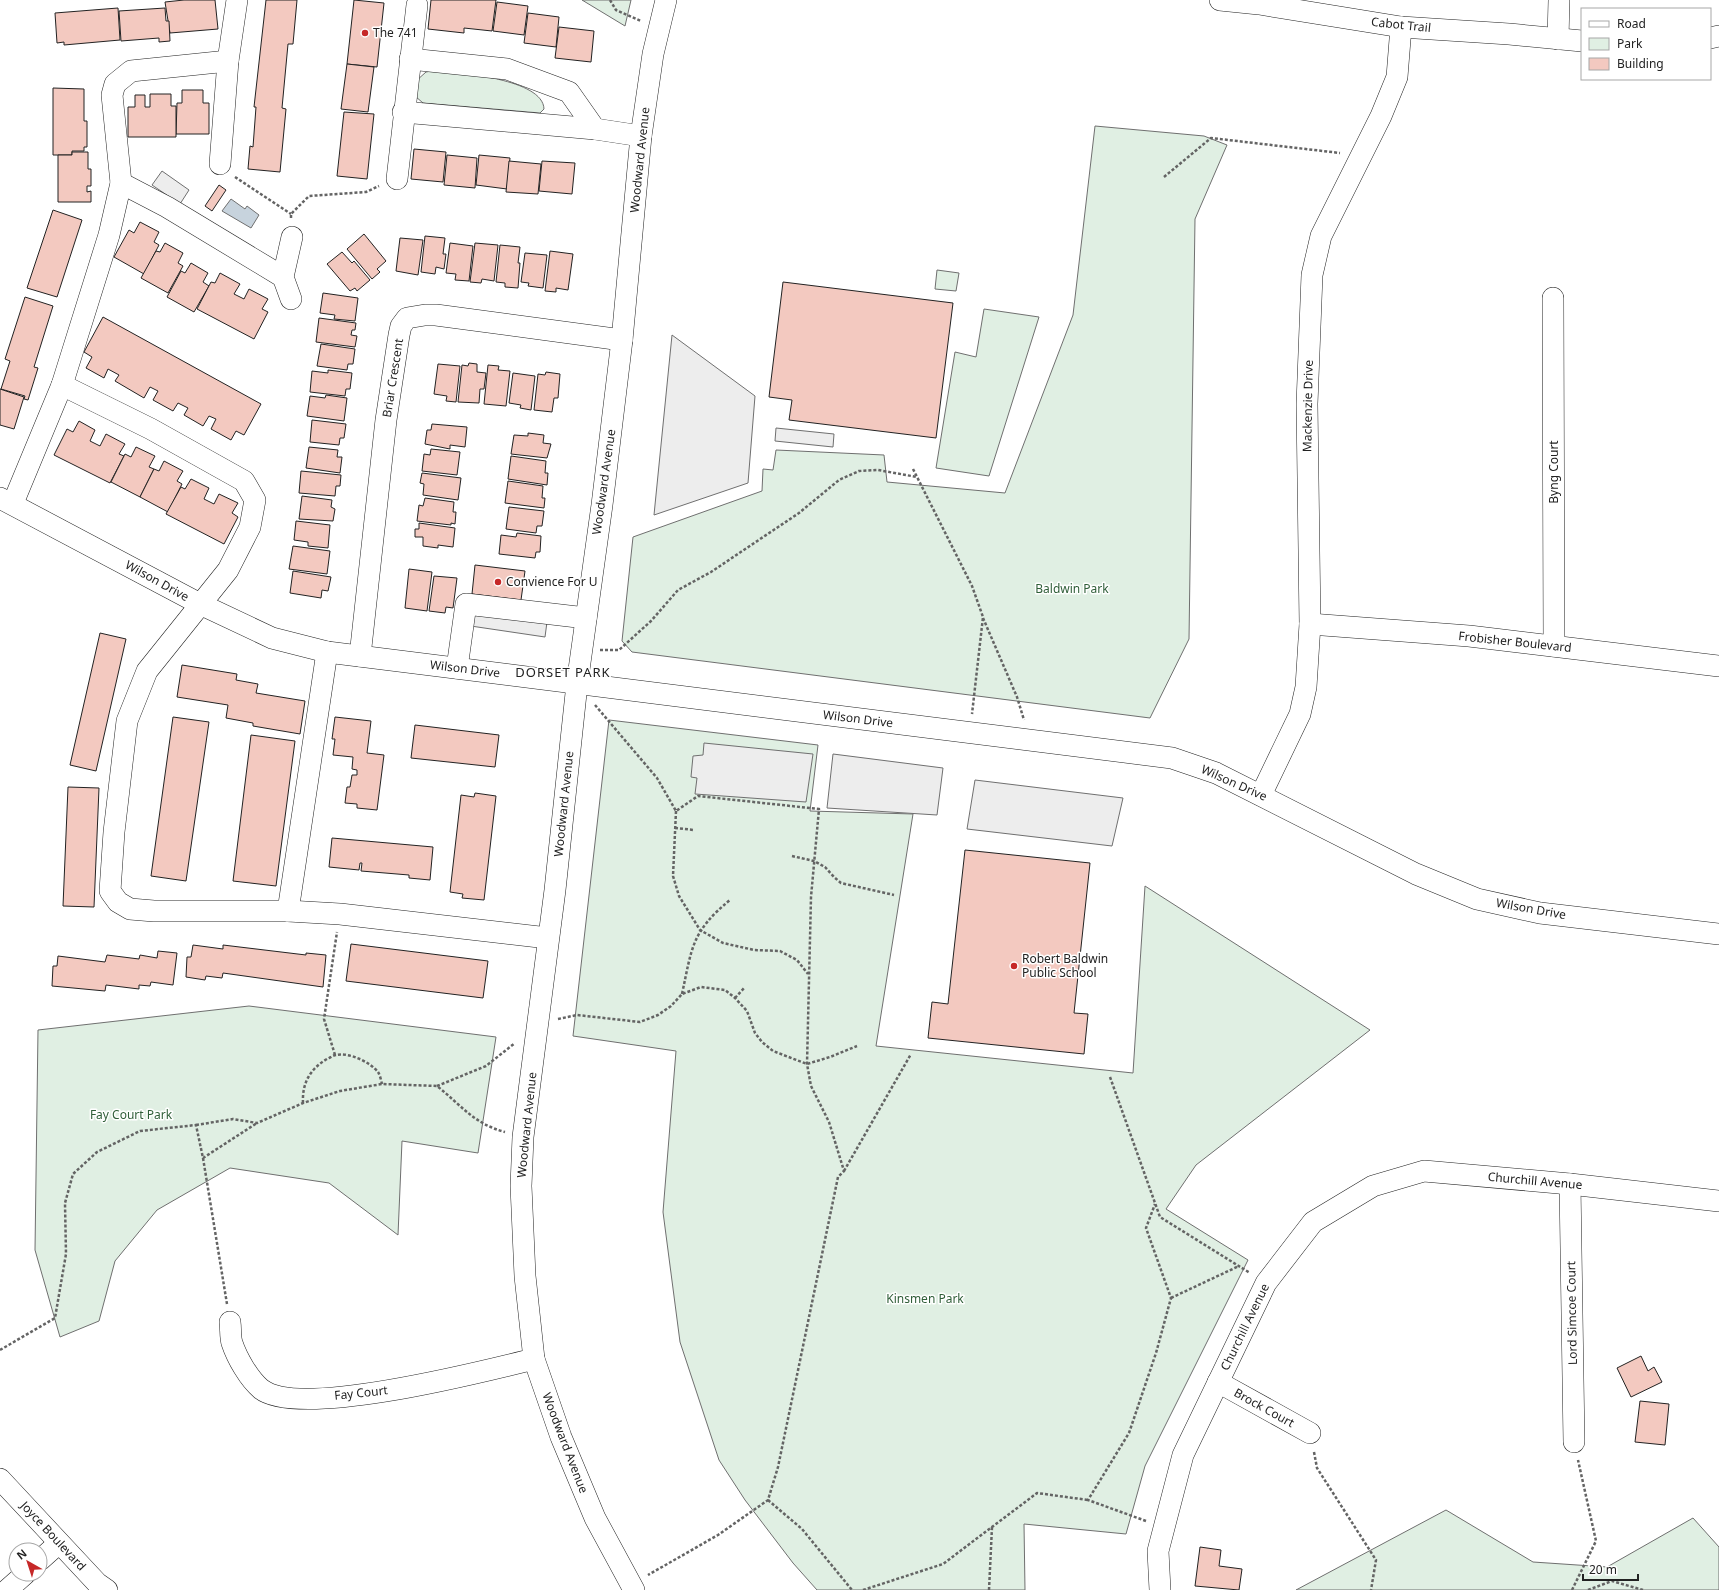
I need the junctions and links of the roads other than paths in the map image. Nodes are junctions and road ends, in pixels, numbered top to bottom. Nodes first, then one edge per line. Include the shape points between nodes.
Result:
1 (237, 0) edge
2 (666, 0) edge
3 (1220, 0) edge
4 (1559, 0) edge
5 (1259, 2) edge
6 (417, 5) dead end
7 (1401, 27) junction
8 (1558, 40) junction
9 (1581, 41) edge
10 (410, 59) junction
11 (228, 61) junction
12 (403, 112) junction
13 (595, 129) junction
14 (641, 136) junction
15 (220, 164) road end
16 (397, 179) road end
17 (121, 183) junction
18 (292, 237) road end
19 (283, 277) junction
20 (292, 298) dead end
21 (1553, 298) dead end
22 (622, 340) junction
23 (62, 385) junction
24 (6, 501) edge
25 (200, 604) junction
26 (586, 618) junction
27 (1310, 624) junction
28 (1554, 646) junction
29 (327, 652) junction
30 (360, 656) junction
31 (1719, 666) edge
32 (457, 668) junction
33 (577, 684) junction
34 (1262, 795) junction
35 (288, 911) junction
36 (1719, 934) edge
37 (548, 938) junction
38 (1570, 1184) junction
39 (1719, 1201) edge
40 (230, 1322) road end
41 (534, 1359) junction
42 (1218, 1382) junction
43 (1310, 1433) road end
44 (1574, 1442) road end
45 (0, 1479) edge
46 (59, 1543) junction
47 (48, 1553) edge
48 (16, 1582) edge
49 (629, 1589) edge
50 (7, 1590) edge
51 (108, 1590) edge
52 (1160, 1590) edge

1 - 11 street
2 - 14 street, Woodward Avenue via 658,29
3 - 5 street, Cabot Trail
4 - 8 street
5 - 7 street, Cabot Trail
6 - 10 street
7 - 8 street, Cabot Trail
7 - 27 street, Mackenzie Drive via 1397,77 1381,116 1322,236 1312,276 1307,404
8 - 9 street, Cabot Trail
10 - 12 street
10 - 13 street via 507,69 569,92
11 - 15 street
11 - 17 street via 131,71 114,84 112,95
12 - 13 street
12 - 16 street
13 - 14 street
14 - 22 street, Woodward Avenue
17 - 19 street via 167,207
17 - 23 street via 109,235
18 - 19 street
19 - 20 street
21 - 28 street, Byng Court
22 - 26 street, Woodward Avenue
22 - 30 street, Briar Crescent via 436,315 416,315 407,318 401,326 386,420
23 - 24 street
23 - 25 street via 151,429 244,481 255,500 250,527 228,570
24 - 25 street, Wilson Drive
25 - 29 street, Wilson Drive via 272,638
25 - 35 street via 147,671 128,721 114,832 110,891 118,902 130,909
26 - 32 street via 466,604
26 - 33 street, Woodward Avenue
27 - 28 street, Frobisher Boulevard via 1470,636
27 - 34 street, Mackenzie Drive via 1306,687 1300,714
28 - 31 street, Frobisher Boulevard
29 - 30 street, Wilson Drive
29 - 35 street
30 - 32 street, Wilson Drive
32 - 33 street, Wilson Drive
33 - 34 street, Wilson Drive via 1172,758 1216,773
33 - 37 street, Woodward Avenue
34 - 36 street, Wilson Drive via 1416,874 1477,899 1540,913
35 - 37 street via 340,914
37 - 41 street, Woodward Avenue via 523,1137 521,1186 525,1276
38 - 39 street, Churchill Avenue
38 - 42 street, Churchill Avenue via 1424,1171 1373,1186 1313,1222 1266,1283
38 - 44 street, Lord Simcoe Court
40 - 41 street, Fay Court via 232,1343 244,1368 262,1389 289,1399 351,1396 401,1389
41 - 49 street, Woodward Avenue via 561,1437 594,1518
42 - 43 street, Brock Court
42 - 52 street, Churchill Avenue via 1183,1455 1158,1551
45 - 46 street, Joyce Boulevard
46 - 47 street
46 - 51 street, Joyce Boulevard via 97,1583
48 - 50 street

